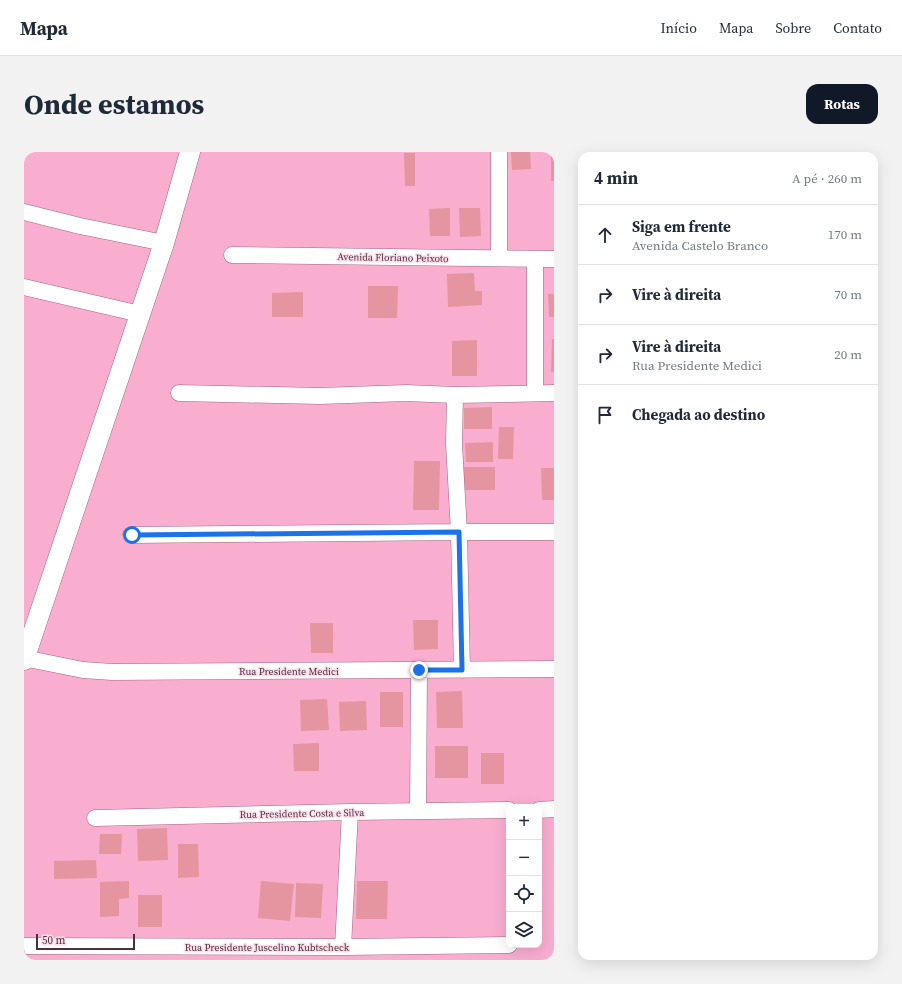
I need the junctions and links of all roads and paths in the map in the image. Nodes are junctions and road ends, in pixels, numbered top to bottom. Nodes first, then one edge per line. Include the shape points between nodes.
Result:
1 (190, 152) edge
2 (499, 152) edge
3 (24, 212) edge
4 (164, 243) junction
5 (232, 255) dead end
6 (499, 258) junction
7 (535, 259) junction
8 (554, 259) edge
9 (24, 287) edge
10 (140, 314) junction
11 (554, 392) edge
12 (179, 393) dead end
13 (535, 393) junction
14 (455, 395) junction
15 (459, 532) junction
16 (554, 532) edge
17 (132, 535) dead end
18 (24, 659) edge
19 (554, 669) edge
20 (419, 670) junction
21 (462, 670) junction
22 (554, 809) edge
23 (506, 810) edge
24 (542, 810) edge
25 (418, 811) junction
26 (350, 812) junction
27 (95, 818) dead end
28 (506, 945) edge
29 (24, 946) edge
30 (343, 947) junction
31 (175, 953) edge

1 - 4 main road
2 - 6 street
3 - 4 street
4 - 10 main road
5 - 6 street, Avenida Floriano Peixoto
6 - 7 street, Avenida Floriano Peixoto
7 - 8 street, Avenida Floriano Peixoto
7 - 13 street
9 - 10 street
10 - 18 main road
11 - 13 street
12 - 14 street
13 - 14 street
14 - 15 street via 454,444
15 - 16 street
15 - 17 street
15 - 21 street
18 - 20 street, Rua Presidente Medici via 83,670 112,672
19 - 21 street, Rua Presidente Medici
20 - 21 street, Rua Presidente Medici
20 - 25 street
22 - 24 street
23 - 25 street, Rua Presidente Costa e Silva
25 - 26 street, Rua Presidente Costa e Silva
26 - 27 street, Rua Presidente Costa e Silva
26 - 30 street
28 - 30 street, Rua Presidente Juscelino Kubtscheck
29 - 31 street, Rua Presidente Juscelino Kubtscheck
30 - 31 street, Rua Presidente Juscelino Kubtscheck

